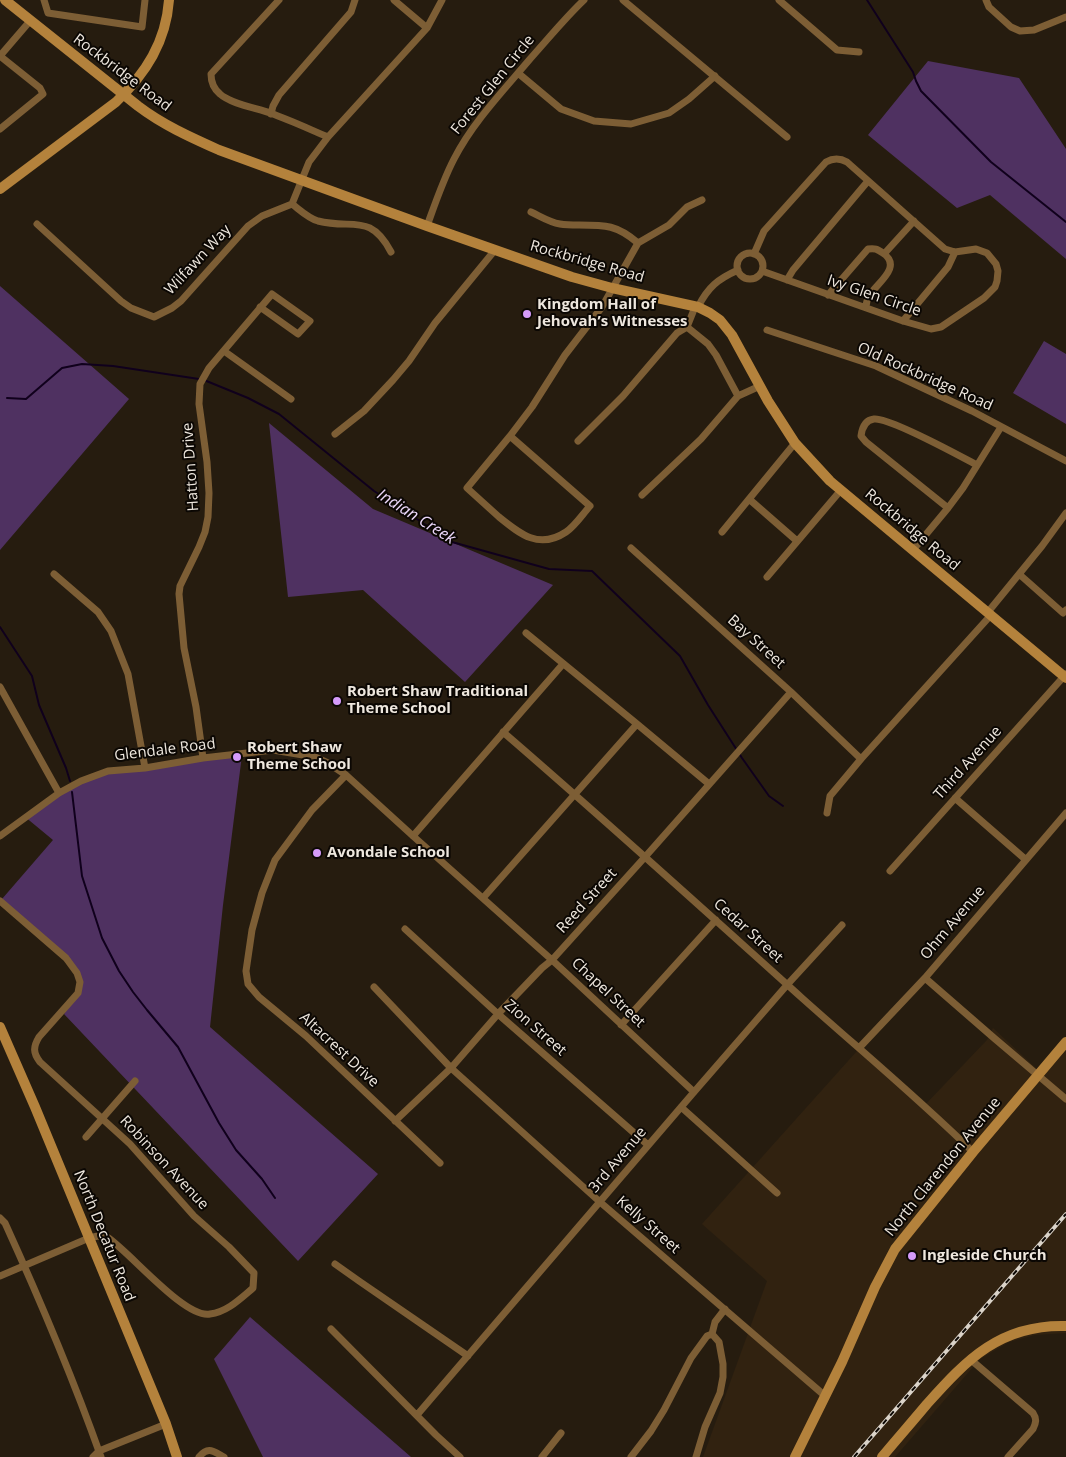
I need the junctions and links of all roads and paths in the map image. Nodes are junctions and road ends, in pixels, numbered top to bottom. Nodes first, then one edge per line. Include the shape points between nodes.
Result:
1 (5, 0) edge
2 (44, 0) edge
3 (145, 0) edge
4 (169, 0) edge
5 (279, 0) edge
6 (355, 0) edge
7 (394, 0) edge
8 (442, 0) edge
9 (584, 0) edge
10 (623, 0) edge
11 (779, 0) edge
12 (986, 0) edge
13 (1066, 18) edge
14 (30, 21) junction
15 (427, 28) junction
16 (859, 52) dead end
17 (0, 56) edge
18 (518, 73) junction
19 (715, 76) junction
20 (123, 95) junction
21 (271, 114) junction
22 (0, 129) edge
23 (328, 137) junction
24 (787, 137) dead end
25 (301, 179) junction
26 (868, 181) junction
27 (0, 189) edge
28 (702, 200) dead end
29 (292, 204) junction
30 (531, 212) dead end
31 (914, 221) junction
32 (37, 224) dead end
33 (427, 226) junction
34 (638, 243) junction
35 (495, 250) junction
36 (391, 252) dead end
37 (955, 252) junction
38 (754, 254) junction
39 (884, 254) junction
40 (738, 270) junction
41 (762, 271) junction
42 (787, 280) junction
43 (612, 288) junction
44 (828, 295) junction
45 (696, 307) junction
46 (260, 308) junction
47 (866, 308) junction
48 (903, 321) junction
49 (687, 327) junction
50 (767, 330) dead end
51 (224, 351) junction
52 (760, 386) junction
53 (738, 396) junction
54 (291, 399) dead end
55 (1001, 427) junction
56 (335, 434) dead end
57 (510, 436) junction
58 (578, 441) dead end
59 (795, 443) junction
60 (1066, 461) edge
61 (977, 465) junction
62 (841, 490) junction
63 (642, 495) dead end
64 (749, 499) junction
65 (948, 508) junction
66 (1066, 513) edge
67 (1063, 522) edge
68 (722, 532) dead end
69 (797, 542) junction
70 (631, 548) dead end
71 (913, 550) junction
72 (54, 574) dead end
73 (1019, 574) junction
74 (767, 577) dead end
75 (1066, 610) edge
76 (990, 614) junction
77 (526, 633) dead end
78 (563, 664) junction
79 (1065, 676) edge
80 (0, 687) edge
81 (791, 692) junction
82 (638, 724) junction
83 (503, 732) junction
84 (203, 758) junction
85 (860, 759) junction
86 (145, 768) junction
87 (346, 775) junction
88 (709, 784) junction
89 (59, 793) junction
90 (575, 794) junction
91 (955, 798) junction
92 (1066, 813) edge
93 (827, 814) dead end
94 (0, 836) edge
95 (413, 836) junction
96 (645, 858) junction
97 (1025, 859) junction
98 (890, 871) dead end
99 (484, 898) junction
100 (0, 900) edge
101 (716, 920) junction
102 (842, 925) dead end
103 (405, 930) dead end
104 (552, 960) junction
105 (925, 978) junction
106 (787, 985) junction
107 (374, 987) dead end
108 (498, 1014) junction
109 (621, 1024) junction
110 (0, 1027) edge
111 (1066, 1042) edge
112 (859, 1048) junction
113 (451, 1068) junction
114 (1038, 1075) junction
115 (135, 1081) dead end
116 (694, 1092) junction
117 (1066, 1099) edge
118 (681, 1107) junction
119 (102, 1118) junction
120 (395, 1121) junction
121 (86, 1137) dead end
122 (648, 1145) junction
123 (973, 1152) junction
124 (440, 1164) dead end
125 (777, 1193) dead end
126 (600, 1202) junction
127 (0, 1218) edge
128 (88, 1238) junction
129 (335, 1264) dead end
130 (24, 1266) junction
131 (0, 1276) edge
132 (724, 1309) junction
133 (1066, 1326) edge
134 (331, 1329) dead end
135 (712, 1334) junction
136 (468, 1356) junction
137 (970, 1359) junction
138 (824, 1395) junction
139 (418, 1415) junction
140 (166, 1424) junction
141 (561, 1433) dead end
142 (100, 1454) edge
143 (200, 1456) edge
144 (93, 1457) edge
145 (177, 1457) edge
146 (224, 1457) edge
147 (460, 1457) edge
148 (542, 1457) edge
149 (630, 1457) edge
150 (696, 1457) edge
151 (795, 1457) edge
152 (882, 1457) edge
153 (1008, 1457) edge

1 - 14 street, Rockbridge Road
2 - 3 street via 48,13 142,27
4 - 20 street via 167,20 152,60
5 - 21 street via 211,74 214,88 220,95
6 - 21 street via 351,12 279,95
7 - 15 street
8 - 15 street
9 - 18 street, Forest Glen Circle
10 - 19 street
11 - 16 street via 838,50
12 - 13 street via 989,7 1011,27 1020,30 1034,30
14 - 17 street
14 - 20 street, Rockbridge Road
15 - 23 street
17 - 22 street via 40,88 43,94
18 - 19 street via 561,108 594,122 632,124 669,113 690,100
18 - 33 street, Forest Glen Circle via 462,143
19 - 24 street
20 - 25 street, Rockbridge Road via 186,136
20 - 27 street
21 - 23 street
23 - 25 street
25 - 29 street
25 - 33 street, Rockbridge Road
26 - 31 street
26 - 38 street via 842,159 830,159 764,231
26 - 42 street
28 - 34 street via 687,207 669,224
29 - 32 street, Wilfawn Way via 262,216 248,226 181,301 154,317 121,301
29 - 36 street via 317,220 371,228 382,236
30 - 34 street via 562,225 613,227
31 - 37 street via 945,249
31 - 39 street
33 - 35 street, Rockbridge Road
34 - 43 street
35 - 43 street, Rockbridge Road
35 - 56 street via 393,380
37 - 48 street via 948,267
37 - 48 street, Ivy Glen Circle via 976,249 986,253 998,271 995,287 941,327 930,329
38 - 40 street via 743,256 738,262
38 - 41 street via 761,258
39 - 44 street via 876,248 868,249
39 - 47 street via 891,262 890,271 870,294
40 - 41 street, Ivy Glen Circle via 748,278 756,277
40 - 45 street via 711,287
41 - 42 street, Ivy Glen Circle
42 - 44 street, Ivy Glen Circle
43 - 45 street, Rockbridge Road
43 - 57 street via 602,307
44 - 47 street, Ivy Glen Circle
45 - 49 street
45 - 52 street, Rockbridge Road via 720,320 732,334
46 - 46 street, Hatton Drive via 272,294 310,321 298,334
46 - 51 street, Hatton Drive
47 - 48 street, Ivy Glen Circle
49 - 53 street via 708,344
49 - 58 street via 677,333 623,396
50 - 55 street, Old Rockbridge Road via 876,366
51 - 54 street
51 - 84 street, Hatton Drive via 200,384 208,517 179,594 184,648
52 - 53 street
52 - 59 street, Rockbridge Road
53 - 63 street via 701,439
55 - 60 street, Old Rockbridge Road
55 - 61 street
57 - 57 street via 467,488 523,536 540,540 565,532 590,506
59 - 62 street, Rockbridge Road
59 - 64 street
61 - 65 street
61 - 65 street via 892,423 876,418 862,428 861,436 866,442
62 - 69 street
62 - 71 street, Rockbridge Road
64 - 68 street
64 - 69 street
65 - 71 street
66 - 67 street
67 - 73 street
69 - 74 street
70 - 81 street, Bay Street
71 - 76 street, Rockbridge Road
72 - 86 street via 98,612 111,631 128,674
73 - 75 street via 1063,613
73 - 76 street
76 - 79 street, Rockbridge Road
76 - 85 street
77 - 78 street
78 - 82 street
78 - 83 street
79 - 91 street, Third Avenue
80 - 89 street
81 - 85 street, Bay Street
81 - 88 street, Reed Street
82 - 88 street
82 - 90 street
83 - 90 street, Cedar Street
83 - 95 street
84 - 86 street, Glendale Road
84 - 87 street, Glendale Road via 273,750 314,757
85 - 93 street via 830,796
86 - 89 street, Glendale Road via 108,771
87 - 95 street, Chapel Street
87 - 120 street, Altacrest Drive via 312,810 275,860 252,930 246,971 248,984 259,997 306,1036
88 - 96 street, Reed Street
89 - 94 street, Glendale Road
90 - 96 street, Cedar Street
90 - 99 street
91 - 97 street
91 - 98 street, Third Avenue
92 - 97 street, Ohm Avenue
95 - 99 street, Chapel Street
96 - 101 street, Cedar Street
96 - 104 street, Reed Street
97 - 105 street, Ohm Avenue
99 - 104 street, Chapel Street
100 - 119 street, Robinson Avenue via 66,958 77,974 80,982 78,993 39,1037 34,1050 40,1062
101 - 106 street, Cedar Street
101 - 109 street
102 - 106 street, 3rd Avenue
103 - 108 street, Zion Street
104 - 108 street, Reed Street
104 - 109 street, Chapel Street
105 - 112 street, Ohm Avenue
105 - 114 street
106 - 112 street, Cedar Street
106 - 116 street, 3rd Avenue
107 - 113 street, Kelly Street
108 - 113 street, Reed Street
108 - 122 street, Zion Street
109 - 116 street, Chapel Street
110 - 128 street, North Decatur Road
111 - 114 street, North Clarendon Avenue
112 - 123 street, Cedar Street
113 - 120 street, Reed Street
113 - 126 street, Kelly Street
114 - 117 street
114 - 123 street, North Clarendon Avenue
115 - 119 street
116 - 118 street, 3rd Avenue
118 - 122 street, 3rd Avenue
118 - 125 street
119 - 121 street
119 - 128 street, Robinson Avenue via 130,1144 194,1216 254,1273 252,1288 225,1309 199,1314 107,1237
120 - 124 street, Altacrest Drive
122 - 126 street, 3rd Avenue
123 - 138 street, North Clarendon Avenue via 895,1249
126 - 132 street, Kelly Street
126 - 136 street, 3rd Avenue
127 - 130 street
128 - 130 street
128 - 140 street, North Decatur Road
129 - 136 street
130 - 131 street
130 - 142 street
132 - 135 street
132 - 138 street, Kelly Street
133 - 137 street via 1034,1328 1003,1338
134 - 139 street
135 - 149 street via 691,1358 651,1432
135 - 150 street via 718,1342 723,1376 720,1393
136 - 139 street, 3rd Avenue
137 - 152 street
137 - 153 street via 1035,1416 1036,1424
138 - 151 street, North Clarendon Avenue
139 - 147 street
140 - 142 street
140 - 145 street, North Decatur Road
141 - 148 street
142 - 144 street
143 - 146 street via 208,1450

